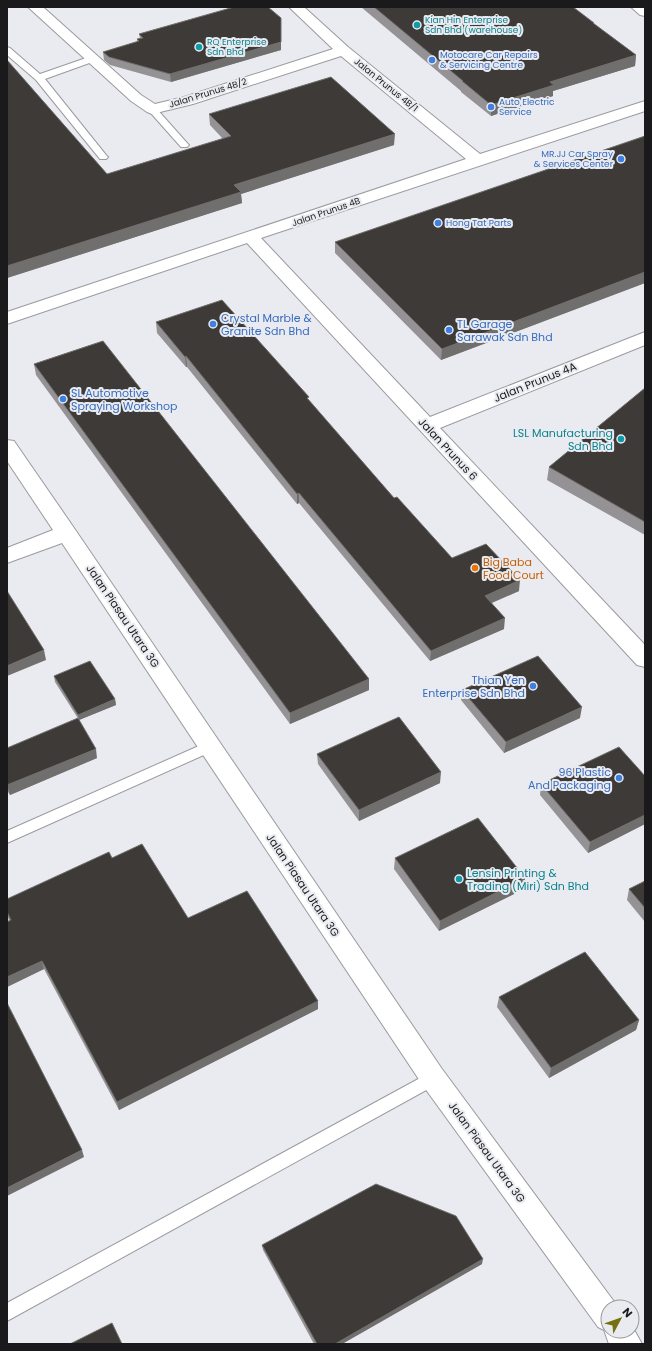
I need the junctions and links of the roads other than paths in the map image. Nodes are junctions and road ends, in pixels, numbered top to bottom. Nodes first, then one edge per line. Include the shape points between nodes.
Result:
1 (35, 7) edge
2 (296, 7) edge
3 (638, 7) edge
4 (645, 12) edge
5 (7, 50) edge
6 (343, 50) junction
7 (92, 58) junction
8 (39, 78) junction
9 (645, 106) edge
10 (152, 108) junction
11 (184, 145) dead end
12 (104, 157) dead end
13 (478, 160) junction
14 (251, 238) junction
15 (7, 318) edge
16 (645, 338) edge
17 (426, 426) junction
18 (7, 446) edge
19 (67, 532) junction
20 (7, 556) edge
21 (645, 659) edge
22 (210, 746) junction
23 (7, 837) edge
24 (433, 1078) junction
25 (600, 1307) edge
26 (7, 1312) edge

1 - 7 street
2 - 6 street, Jalan Prunus 4B/1
3 - 4 street
5 - 8 lane
6 - 10 street, Jalan Prunus 4B/2 via 188,100
6 - 13 street, Jalan Prunus 4B/1
7 - 8 lane
7 - 10 street via 136,98
8 - 12 lane
9 - 13 street, Jalan Prunus 4B
10 - 11 lane
13 - 14 street, Jalan Prunus 4B
14 - 15 street, Jalan Prunus 4B
14 - 17 street, Jalan Prunus 6
16 - 17 street, Jalan Prunus 4A
17 - 21 street, Jalan Prunus 6
18 - 19 street, Jalan Piasau Utara 3G
19 - 20 street
19 - 22 street, Jalan Piasau Utara 3G
22 - 23 lane
22 - 24 street, Jalan Piasau Utara 3G
24 - 25 street, Jalan Piasau Utara 3G
24 - 26 lane

